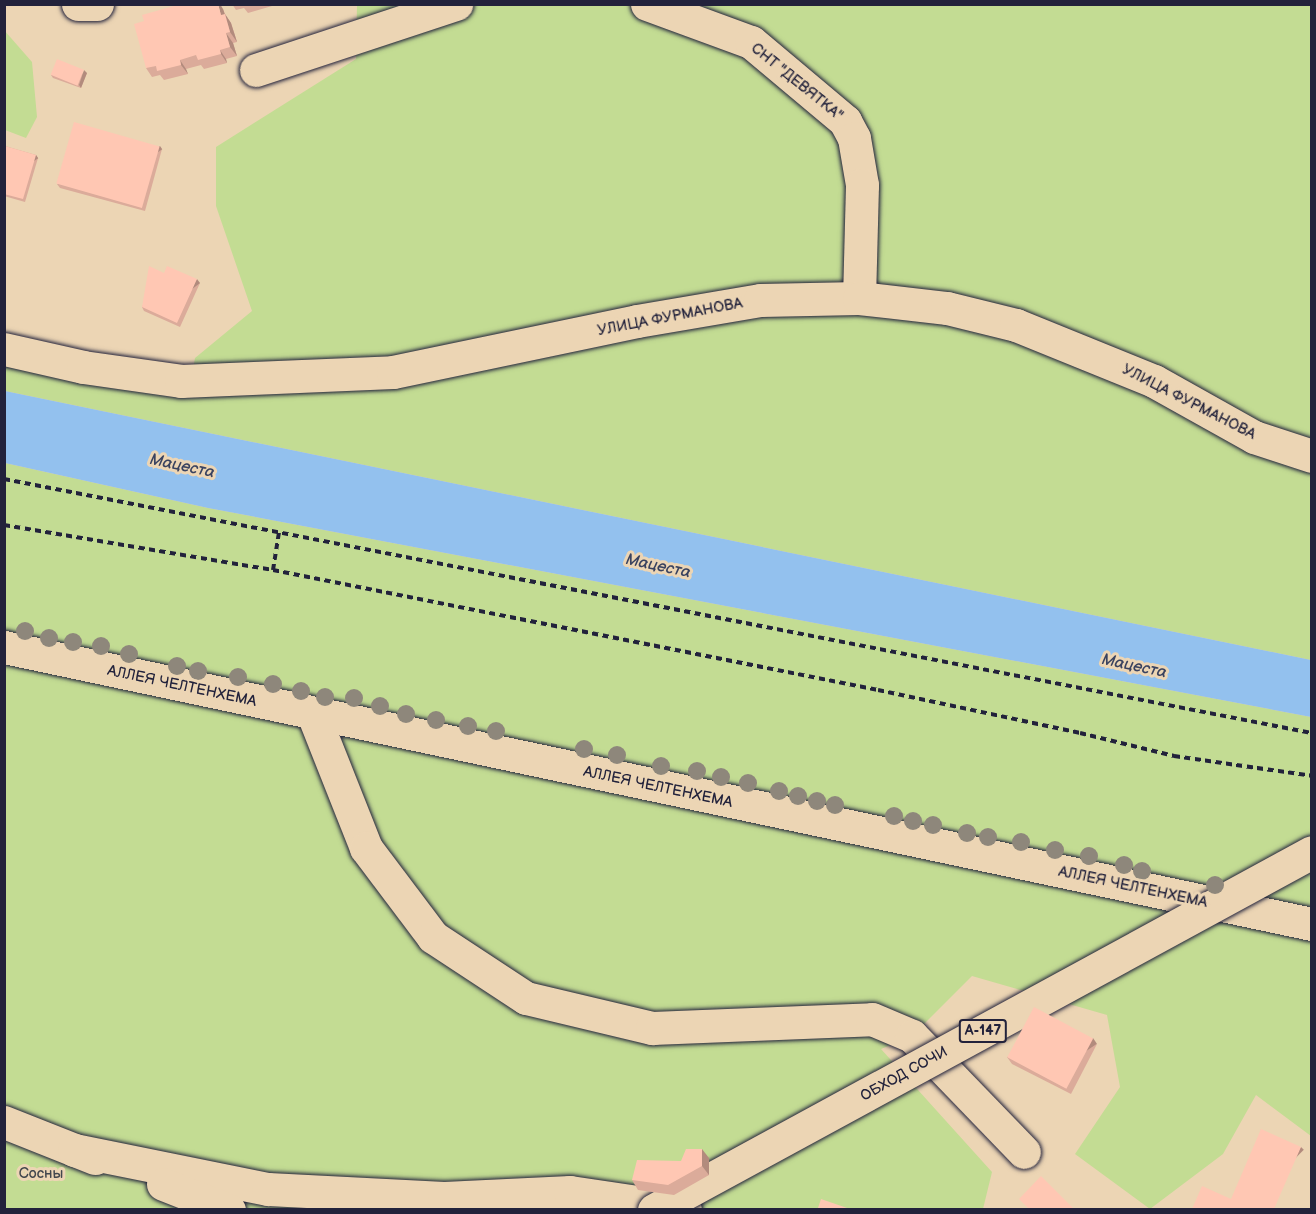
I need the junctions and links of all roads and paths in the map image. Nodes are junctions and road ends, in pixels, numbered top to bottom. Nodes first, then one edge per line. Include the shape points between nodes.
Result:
1 (456, 4) edge
2 (647, 4) edge
3 (256, 70) dead end
4 (859, 298) junction
5 (4, 349) edge
6 (1311, 456) edge
7 (4, 479) edge
8 (4, 525) edge
9 (279, 532) junction
10 (273, 570) junction
11 (4, 648) edge
12 (313, 714) junction
13 (1311, 733) edge
14 (1311, 776) edge
15 (1311, 852) edge
16 (1311, 924) edge
17 (4, 1122) edge
18 (74, 1150) junction
19 (1024, 1152) dead end
20 (229, 1209) edge
21 (654, 1209) edge
22 (685, 1209) edge

1 - 3 main road
2 - 4 main road, СНТ "ДЕВЯТКА" via 751,42 845,121 854,138 862,185
4 - 5 main road, УЛИЦА ФУРМАНОВА via 760,300 393,372 181,381 83,367
4 - 6 main road, УЛИЦА ФУРМАНОВА via 947,308 1016,325 1154,381 1254,436
7 - 9 path
8 - 10 path
9 - 10 path
9 - 13 path
10 - 14 path via 878,690 1174,756
11 - 12 main road, АЛЛЕЯ ЧЕЛТЕНХЕМА
12 - 16 main road, АЛЛЕЯ ЧЕЛТЕНХЕМА
12 - 19 main road via 372,857 433,937 526,998 652,1028 872,1019 912,1036
15 - 21 main road, ОБХОД СОЧИ / А-147, bridge
17 - 18 main road
18 - 20 main road
18 - 22 main road via 268,1189 444,1198 570,1192

